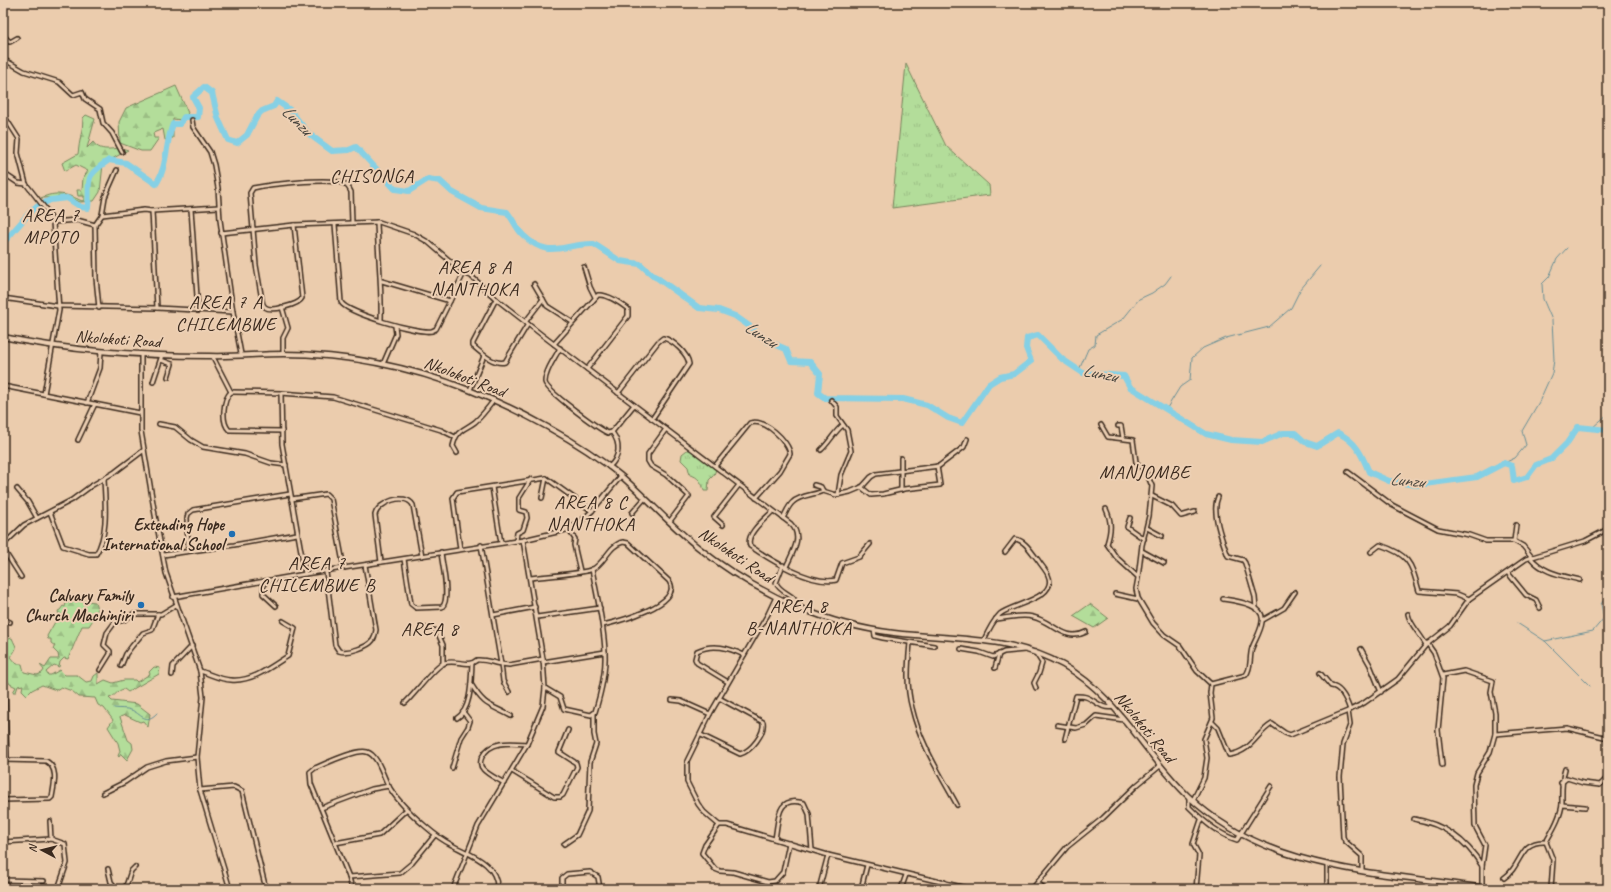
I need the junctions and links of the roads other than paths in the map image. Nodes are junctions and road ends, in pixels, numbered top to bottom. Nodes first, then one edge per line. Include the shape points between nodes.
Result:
1 (3, 35) edge
2 (17, 38) dead end
3 (3, 40) edge
4 (10, 42) junction
5 (3, 59) edge
6 (3, 114) edge
7 (192, 120) dead end
8 (122, 152) dead end
9 (117, 170) dead end
10 (3, 174) edge
11 (26, 184) junction
12 (219, 207) junction
13 (191, 209) junction
14 (152, 212) junction
15 (102, 215) junction
16 (52, 222) junction
17 (377, 222) junction
18 (352, 223) junction
19 (335, 224) junction
20 (95, 225) junction
21 (294, 225) junction
22 (253, 230) junction
23 (222, 233) junction
24 (584, 267) dead end
25 (464, 273) junction
26 (382, 281) junction
27 (534, 284) dead end
28 (595, 297) junction
29 (3, 298) edge
30 (496, 299) junction
31 (542, 300) junction
32 (450, 301) junction
33 (58, 306) junction
34 (282, 307) junction
35 (99, 308) junction
36 (157, 308) junction
37 (198, 311) junction
38 (233, 312) junction
39 (381, 320) junction
40 (572, 322) junction
41 (527, 323) junction
42 (395, 326) junction
43 (3, 337) edge
44 (554, 344) junction
45 (51, 347) junction
46 (560, 348) junction
47 (101, 352) junction
48 (141, 354) junction
49 (241, 354) junction
50 (283, 354) junction
51 (162, 355) junction
52 (213, 356) junction
53 (484, 356) junction
54 (161, 360) junction
55 (383, 364) junction
56 (587, 369) junction
57 (168, 377) dead end
58 (153, 382) dead end
59 (3, 386) edge
60 (470, 390) junction
61 (231, 392) junction
62 (281, 393) junction
63 (618, 393) junction
64 (44, 394) junction
65 (494, 400) junction
66 (831, 400) dead end
67 (87, 403) junction
68 (95, 404) junction
69 (634, 405) junction
70 (140, 413) junction
71 (652, 419) junction
72 (159, 424) dead end
73 (843, 425) junction
74 (1101, 425) dead end
75 (1118, 426) dead end
76 (666, 429) junction
77 (282, 431) junction
78 (612, 432) junction
79 (455, 437) junction
80 (1124, 438) junction
81 (967, 439) dead end
82 (78, 440) dead end
83 (144, 450) junction
84 (822, 450) dead end
85 (457, 453) dead end
86 (901, 458) dead end
87 (286, 465) junction
88 (715, 466) junction
89 (937, 466) junction
90 (609, 467) junction
91 (900, 470) junction
92 (1348, 472) dead end
93 (621, 476) junction
94 (546, 478) junction
95 (104, 479) junction
96 (531, 479) junction
97 (739, 485) junction
98 (814, 485) dead end
99 (861, 487) junction
100 (492, 488) junction
101 (17, 489) dead end
102 (901, 490) junction
103 (823, 491) junction
104 (290, 494) junction
105 (838, 495) junction
106 (1152, 496) junction
107 (1218, 497) dead end
108 (542, 498) dead end
109 (645, 498) junction
110 (756, 498) junction
111 (291, 499) junction
112 (1106, 509) dead end
113 (592, 511) junction
114 (772, 511) junction
115 (50, 512) junction
116 (1195, 512) dead end
117 (632, 513) dead end
118 (37, 518) junction
119 (783, 518) junction
120 (1130, 518) dead end
121 (670, 521) junction
122 (1516, 525) dead end
123 (723, 526) dead end
124 (1147, 528) junction
125 (568, 529) junction
126 (1608, 529) edge
127 (297, 534) junction
128 (1162, 536) dead end
129 (1144, 539) junction
130 (516, 540) junction
131 (523, 540) junction
132 (1514, 541) junction
133 (4, 542) edge
134 (501, 543) junction
135 (870, 544) dead end
136 (481, 545) junction
137 (3, 549) edge
138 (460, 549) junction
139 (1142, 550) junction
140 (188, 552) junction
141 (441, 552) junction
142 (1005, 552) dead end
143 (1371, 552) dead end
144 (163, 555) junction
145 (422, 556) junction
146 (1530, 556) junction
147 (404, 559) junction
148 (381, 562) junction
149 (1164, 563) dead end
150 (365, 565) junction
151 (785, 566) junction
152 (344, 568) junction
153 (592, 570) junction
154 (580, 571) junction
155 (326, 572) junction
156 (1508, 573) junction
157 (305, 574) junction
158 (1138, 576) junction
159 (21, 577) dead end
160 (530, 578) junction
161 (1580, 580) dead end
162 (264, 582) junction
163 (1295, 592) dead end
164 (1115, 594) dead end
165 (174, 597) junction
166 (776, 597) junction
167 (1138, 599) junction
168 (1224, 599) dead end
169 (1470, 599) junction
170 (176, 605) junction
171 (276, 606) dead end
172 (535, 606) junction
173 (600, 608) junction
174 (799, 608) junction
175 (1540, 608) dead end
176 (1256, 609) junction
177 (158, 614) junction
178 (1408, 614) dead end
179 (494, 615) junction
180 (537, 618) junction
181 (3, 619) edge
182 (995, 620) junction
183 (1263, 620) junction
184 (284, 621) dead end
185 (10, 622) dead end
186 (603, 625) junction
187 (424, 628) dead end
188 (874, 630) junction
189 (1086, 632) dead end
190 (984, 640) junction
191 (910, 643) junction
192 (1426, 644) junction
193 (192, 646) junction
194 (934, 646) dead end
195 (961, 649) dead end
196 (1026, 649) junction
197 (1361, 649) dead end
198 (606, 652) junction
199 (1035, 652) junction
200 (999, 654) junction
201 (744, 655) junction
202 (543, 660) junction
203 (472, 663) junction
204 (443, 664) junction
205 (501, 664) junction
206 (121, 666) dead end
207 (995, 668) dead end
208 (100, 670) dead end
209 (200, 671) junction
210 (1320, 673) dead end
211 (172, 674) dead end
212 (1443, 675) junction
213 (728, 682) junction
214 (471, 684) junction
215 (1211, 684) junction
216 (545, 688) junction
217 (1036, 688) dead end
218 (509, 692) dead end
219 (1381, 692) junction
220 (3, 695) edge
221 (719, 698) junction
222 (672, 700) dead end
223 (405, 703) dead end
224 (1114, 707) junction
225 (1349, 710) junction
226 (463, 712) junction
227 (594, 714) junction
228 (710, 714) junction
229 (511, 716) dead end
230 (457, 718) dead end
231 (1126, 720) junction
232 (1212, 722) junction
233 (1057, 725) dead end
234 (1068, 727) junction
235 (568, 730) dead end
236 (1495, 734) junction
237 (701, 735) junction
238 (1608, 738) edge
239 (1065, 739) dead end
240 (527, 744) junction
241 (197, 757) junction
242 (5, 760) edge
243 (1442, 765) dead end
244 (1160, 766) junction
245 (452, 768) dead end
246 (1565, 769) dead end
247 (512, 771) junction
248 (1608, 777) edge
249 (1561, 782) junction
250 (504, 783) junction
251 (389, 786) junction
252 (1271, 786) dead end
253 (200, 790) junction
254 (103, 793) dead end
255 (1191, 799) junction
256 (3, 800) edge
257 (957, 805) dead end
258 (1562, 805) junction
259 (1585, 807) dead end
260 (321, 808) junction
261 (406, 810) junction
262 (1414, 819) dead end
263 (1202, 820) junction
264 (50, 821) dead end
265 (719, 825) junction
266 (1242, 834) junction
267 (435, 835) junction
268 (774, 838) junction
269 (51, 839) junction
270 (3, 842) edge
271 (1546, 842) junction
272 (335, 843) junction
273 (789, 843) junction
274 (564, 844) dead end
275 (812, 850) junction
276 (466, 853) junction
277 (828, 855) junction
278 (867, 865) junction
279 (1327, 865) junction
280 (1482, 866) junction
281 (135, 867) dead end
282 (108, 869) dead end
283 (1362, 870) junction
284 (906, 875) junction
285 (349, 877) junction
286 (1504, 878) dead end
287 (3, 880) edge
288 (44, 882) dead end
289 (944, 882) junction
290 (1038, 883) junction
291 (1482, 888) junction
292 (58, 889) edge
293 (117, 889) edge
294 (125, 889) edge
295 (230, 889) edge
296 (266, 889) edge
297 (352, 889) edge
298 (453, 889) edge
299 (496, 889) edge
300 (562, 889) edge
301 (600, 889) edge
302 (819, 889) edge
303 (861, 889) edge
304 (901, 889) edge
305 (942, 889) edge
306 (970, 889) edge
307 (1032, 889) edge
308 (1045, 889) edge
309 (1196, 889) edge
310 (1327, 889) edge
311 (1491, 889) edge
312 (1551, 889) edge

1 - 4 street
2 - 4 street
3 - 4 street
5 - 8 street via 24,71 59,82 73,95 82,92 85,99 100,109 103,123 112,133
6 - 11 street via 19,139 18,153
7 - 12 street via 211,155
9 - 15 street via 105,197
10 - 11 street via 18,183
11 - 16 street via 43,205
12 - 13 street
12 - 23 street
13 - 14 street
13 - 37 street
14 - 15 street via 144,210
14 - 36 street
15 - 20 street
16 - 20 street via 78,220
16 - 33 street
17 - 18 street
17 - 25 street via 407,231 428,242
17 - 26 street
18 - 19 street
18 - 22 street via 352,197 346,185 336,182 302,182 251,190
19 - 21 street
19 - 39 street via 342,303 353,310
20 - 35 street
21 - 22 street
21 - 34 street via 302,298 299,303
22 - 23 street
22 - 34 street via 263,305 267,308
23 - 38 street
24 - 28 street
25 - 30 street via 471,276
25 - 32 street
26 - 32 street
26 - 39 street
27 - 31 street
28 - 40 street
28 - 56 street via 602,295 615,300 629,312
29 - 33 street
30 - 41 street
30 - 53 street via 473,343
31 - 40 street
31 - 41 street
32 - 42 street via 432,332
33 - 35 street
33 - 45 street
34 - 50 street via 288,328 284,338
35 - 36 street
36 - 37 street
37 - 38 street
38 - 49 street
39 - 42 street
40 - 44 street
41 - 44 street
41 - 53 street via 505,362 498,363
42 - 55 street via 396,334
43 - 45 main road, Nkolokoti Road
44 - 46 street
45 - 47 main road, Nkolokoti Road
45 - 64 street
46 - 56 street
46 - 78 street via 546,374 546,387 604,431
47 - 48 main road, Nkolokoti Road
47 - 67 street via 100,368
48 - 51 main road, Nkolokoti Road
48 - 70 street
49 - 50 main road, Nkolokoti Road
49 - 52 main road, Nkolokoti Road
50 - 55 main road, Nkolokoti Road via 315,355
51 - 52 main road, Nkolokoti Road
51 - 54 street
52 - 61 street
53 - 60 street
54 - 57 street via 172,364
54 - 58 street
55 - 60 main road, Nkolokoti Road
56 - 63 street
59 - 64 street
60 - 65 main road, Nkolokoti Road
61 - 62 street
61 - 77 street via 226,399 224,418 229,430
62 - 77 street
62 - 79 street via 333,397 441,430
63 - 69 street
63 - 71 street via 661,340 666,339 675,344 688,359 689,364
64 - 67 street
65 - 79 street via 476,421
65 - 90 main road, Nkolokoti Road via 545,426
66 - 73 street via 837,407 837,416
67 - 68 street
68 - 70 street
68 - 82 street
69 - 71 street
69 - 78 street
70 - 83 street
71 - 76 street
72 - 87 street via 175,427 203,447 246,454
73 - 84 street via 836,430
73 - 105 street via 847,430 851,451 841,475
74 - 80 street via 1108,437
75 - 80 street via 1121,426
76 - 88 street
76 - 121 street via 648,454 648,461 689,496
77 - 87 street
78 - 90 street via 617,440 619,452
79 - 85 street via 453,446
80 - 106 street via 1133,440 1136,462 1148,474
81 - 89 street via 964,447
83 - 95 street
83 - 144 street
86 - 91 street
87 - 104 street
88 - 97 street
88 - 110 street via 750,423 757,423 776,433 786,443 790,454 780,472
89 - 91 street
89 - 102 street via 940,485
90 - 93 main road, Nkolokoti Road
91 - 99 street via 873,476
91 - 102 street
92 - 132 street via 1392,505 1438,529 1486,541
93 - 109 main road, Nkolokoti Road
93 - 113 street
94 - 96 street
94 - 108 street
94 - 113 street
95 - 115 street
95 - 115 street via 102,542 96,554 63,546
96 - 100 street
96 - 130 street via 519,498 519,510 526,512 527,518 524,530 517,533
97 - 110 street
97 - 123 street via 714,518
98 - 103 street
99 - 102 street via 871,495
99 - 105 street
100 - 134 street
100 - 138 street via 454,494
101 - 118 street
103 - 105 street
103 - 119 street via 794,501
104 - 111 street
104 - 140 street via 193,510 187,518
106 - 116 street via 1172,506 1181,516
106 - 124 street
107 - 176 street via 1215,511 1224,544 1230,557 1243,560 1245,563
109 - 117 street
109 - 121 main road, Nkolokoti Road
110 - 114 street
111 - 127 street
111 - 152 street via 326,494 331,499
112 - 158 street via 1110,517 1111,534 1107,544 1116,557
113 - 125 street
114 - 119 street
114 - 151 street via 750,535 748,542 758,552
115 - 118 street
118 - 133 street
119 - 151 street via 795,528 797,536 795,547
120 - 129 street via 1127,527
121 - 166 main road, Nkolokoti Road via 715,560
122 - 132 street
124 - 128 street
124 - 129 street
125 - 131 street
125 - 154 street via 575,539
126 - 146 street via 1585,541
127 - 140 street
127 - 157 street
129 - 139 street
130 - 131 street
130 - 134 street
131 - 160 street
132 - 146 street via 1521,544
134 - 136 street
135 - 151 street via 859,557 842,563 836,580 822,581
136 - 138 street
136 - 179 street
137 - 159 street
138 - 141 street
139 - 149 street
139 - 158 street
140 - 144 street
141 - 145 street
141 - 147 street via 446,596 442,607 416,608 410,604
142 - 182 street via 1018,540 1031,550 1050,580 1041,596 1006,610
143 - 169 street via 1380,545 1407,559 1419,591 1457,594
144 - 165 street
145 - 147 street
145 - 148 street via 413,505 408,501 393,500 381,505 375,515
146 - 156 street
146 - 161 street via 1535,563 1552,573
147 - 148 street
148 - 150 street
150 - 152 street
150 - 155 street via 376,630 375,638 370,644 348,652 339,651 335,645
151 - 174 street via 776,583 780,589 794,597
152 - 155 street
153 - 154 street
153 - 173 street
153 - 186 street via 614,546 626,542 639,551 669,581 672,588 658,606
154 - 160 street
155 - 157 street
156 - 169 street
156 - 175 street via 1526,595 1536,600
157 - 162 street
158 - 167 street
160 - 172 street
162 - 165 street
162 - 171 street via 263,594
163 - 183 street via 1284,608
164 - 167 street
165 - 170 street
166 - 174 main road, Nkolokoti Road
166 - 201 street
167 - 215 street via 1153,623 1180,646 1197,671
168 - 176 street
169 - 192 street via 1450,626
170 - 177 street
170 - 193 street
172 - 179 street
172 - 180 street
173 - 180 street
173 - 186 street
174 - 188 main road, Nkolokoti Road
176 - 183 street
177 - 206 street via 152,630 143,633 127,652
177 - 208 street via 133,614 115,622 104,638 104,645 110,654
178 - 192 street via 1410,623 1421,634
179 - 205 street
180 - 202 street
181 - 185 street
182 - 189 street via 1025,615 1039,618 1072,635 1079,636
182 - 190 street
183 - 215 street via 1252,649 1250,670 1246,675
184 - 209 street via 295,628 288,656 260,673 242,680 229,680
186 - 198 street
187 - 204 street via 437,631 443,645
188 - 190 main road, Nkolokoti Road
188 - 191 street via 875,636
190 - 196 main road, Nkolokoti Road
191 - 194 street
191 - 257 street via 908,672 912,711 925,748
192 - 212 street via 1434,653
192 - 219 street via 1398,679
193 - 209 street
193 - 211 street via 172,666
195 - 200 street via 992,657
196 - 199 main road, Nkolokoti Road
196 - 200 street
197 - 219 street
198 - 202 street
198 - 227 street via 600,697
199 - 217 street via 1042,663 1034,683
199 - 224 main road, Nkolokoti Road via 1077,674
200 - 207 street
201 - 213 street
201 - 213 street via 724,647 703,648 695,655 697,663
202 - 205 street
202 - 216 street
203 - 204 street via 460,661
203 - 205 street via 482,660
203 - 214 street
204 - 223 street via 434,670
205 - 218 street via 503,681
209 - 241 street via 203,697
210 - 225 street via 1331,686 1335,686 1341,692
212 - 236 street via 1464,671 1492,680
212 - 243 street via 1438,730
213 - 221 street
214 - 226 street
214 - 229 street via 487,705
215 - 232 street
216 - 227 street via 560,697 564,709
216 - 240 street via 543,706
219 - 225 street
220 - 242 street
221 - 228 street
221 - 237 street via 760,719 763,722 762,731 748,751 740,754
222 - 228 street via 681,701
224 - 231 main road, Nkolokoti Road
224 - 234 street via 1110,708 1085,697 1076,696
225 - 232 street via 1290,734 1284,733 1272,724 1250,747 1238,754 1229,755 1218,728
225 - 283 street via 1350,725 1343,744 1340,809 1343,837 1362,856
226 - 230 street
226 - 245 street via 470,721 460,738
227 - 274 street via 596,744 590,762 588,811 577,835
228 - 237 street
231 - 234 street via 1096,716 1086,725
231 - 244 main road, Nkolokoti Road
232 - 255 street via 1204,739 1208,758 1204,778
233 - 234 street
234 - 239 street
235 - 247 street via 559,752 576,763 577,767 563,795 554,797
236 - 238 street via 1567,728
236 - 280 street via 1490,752 1476,773 1474,785 1475,826 1485,845
237 - 265 street via 687,761 686,772 698,804
240 - 247 street
240 - 250 street via 498,744 486,751 482,757 484,770
241 - 253 street
241 - 254 street via 166,761 147,767
242 - 256 street via 46,761 51,764 54,771 54,785 50,799
244 - 255 main road, Nkolokoti Road
244 - 290 street via 1067,847
246 - 249 street
247 - 250 street
248 - 249 street via 1600,785 1567,778
249 - 258 street
250 - 276 street via 478,826
251 - 260 street via 372,789
251 - 260 street via 374,757 367,752 359,752 310,772 311,784
251 - 261 street
252 - 266 street
253 - 295 street
253 - 296 street via 234,787 242,791
255 - 263 street via 1189,807
255 - 266 main road, Nkolokoti Road
258 - 259 street via 1568,803
258 - 271 street
260 - 272 street
261 - 267 street
261 - 272 street via 382,834
262 - 280 street via 1430,822 1452,832
263 - 266 street via 1235,840
263 - 309 street via 1193,844 1199,855
264 - 269 street
265 - 268 street
265 - 273 street via 702,853 715,869 724,872 775,882 782,876
266 - 279 main road, Nkolokoti Road via 1275,850
267 - 276 street
267 - 285 street via 412,863 400,873
268 - 273 street
268 - 275 street via 784,804 804,803 809,814
269 - 270 street
269 - 292 street via 65,844 67,863
271 - 286 street via 1529,846 1520,855 1514,869
271 - 312 street via 1552,856
272 - 285 street
273 - 275 street
275 - 277 street
276 - 298 street
276 - 299 street via 484,862 494,876
277 - 278 street
277 - 302 street
278 - 284 street
278 - 303 street
279 - 283 main road, Nkolokoti Road
279 - 310 street
280 - 291 street
281 - 294 street via 130,871
282 - 293 street via 111,882
283 - 291 main road, Nkolokoti Road
284 - 289 street
284 - 304 street
285 - 297 street
287 - 288 street
289 - 305 street
289 - 306 street
290 - 307 street
290 - 308 street
291 - 311 main road, Nkolokoti Road
300 - 301 street via 562,878 567,874 590,872 598,877

